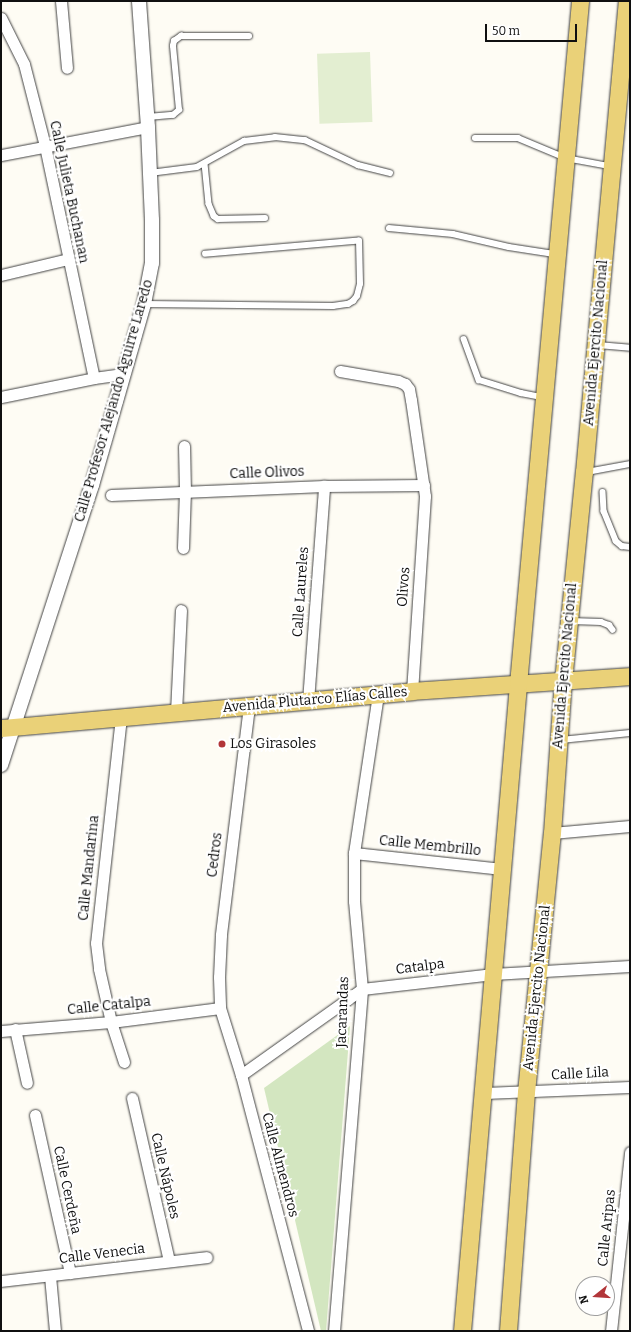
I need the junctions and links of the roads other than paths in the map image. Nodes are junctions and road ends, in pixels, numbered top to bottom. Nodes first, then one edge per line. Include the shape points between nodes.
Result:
1 (61, 1) edge
2 (139, 1) edge
3 (580, 1) edge
4 (627, 1) edge
5 (1, 18) edge
6 (249, 36) dead end
7 (67, 68) dead end
8 (148, 122) junction
9 (475, 138) dead end
10 (45, 146) junction
11 (1, 155) edge
12 (566, 158) junction
13 (205, 164) junction
14 (612, 166) junction
15 (150, 173) junction
16 (390, 173) dead end
17 (265, 218) dead end
18 (389, 228) dead end
19 (206, 254) dead end
20 (558, 254) junction
21 (68, 260) junction
22 (1, 275) edge
23 (144, 304) junction
24 (464, 339) dead end
25 (596, 344) junction
26 (630, 348) edge
27 (340, 371) dead end
28 (123, 374) junction
29 (94, 378) junction
30 (1, 397) edge
31 (544, 397) junction
32 (184, 446) dead end
33 (630, 464) edge
34 (584, 472) junction
35 (424, 485) junction
36 (324, 486) junction
37 (185, 492) junction
38 (602, 492) dead end
39 (111, 495) dead end
40 (630, 547) edge
41 (183, 548) dead end
42 (181, 610) dead end
43 (569, 621) junction
44 (612, 630) dead end
45 (630, 676) edge
46 (563, 681) junction
47 (518, 684) junction
48 (412, 691) junction
49 (378, 695) junction
50 (308, 701) junction
51 (249, 706) junction
52 (176, 712) junction
53 (121, 717) junction
54 (8, 727) edge
55 (630, 733) edge
56 (559, 740) junction
57 (1, 765) edge
58 (630, 826) edge
59 (552, 833) junction
60 (354, 853) junction
61 (502, 869) junction
62 (630, 966) edge
63 (538, 972) junction
64 (493, 974) junction
65 (362, 989) junction
66 (220, 1008) junction
67 (111, 1022) junction
68 (15, 1029) junction
69 (1, 1031) edge
70 (124, 1062) dead end
71 (241, 1076) junction
72 (28, 1083) dead end
73 (630, 1087) edge
74 (526, 1092) junction
75 (484, 1093) junction
76 (132, 1098) dead end
77 (35, 1114) dead end
78 (630, 1152) edge
79 (626, 1238) edge
80 (207, 1257) dead end
81 (169, 1261) junction
82 (70, 1273) junction
83 (50, 1276) junction
84 (1, 1281) edge
85 (55, 1331) edge
86 (308, 1331) edge
87 (334, 1331) edge
88 (462, 1331) edge
89 (508, 1331) edge
90 (611, 1331) edge

1 - 7 street
2 - 8 street, Calle Profesor Alejando Aguirre Laredo
3 - 12 main road
4 - 14 main road, Avenida Ejercito Nacional via 621,101
5 - 10 street, Calle Julieta Buchanan via 24,64
6 - 8 lane via 181,36 174,41 179,110 173,115
8 - 10 street
8 - 15 street, Calle Profesor Alejando Aguirre Laredo
9 - 12 lane via 518,138
10 - 11 street
10 - 21 street, Calle Julieta Buchanan
12 - 14 lane
12 - 20 main road
13 - 15 lane via 184,170
13 - 16 lane via 244,141 275,137 305,140 358,165
13 - 17 lane via 214,216 218,219
14 - 25 main road, Avenida Ejercito Nacional
15 - 23 street, Calle Profesor Alejando Aguirre Laredo via 152,263
18 - 20 lane via 453,234 509,247
19 - 23 lane via 359,241 360,284 353,301 333,306
20 - 31 main road
21 - 22 street
21 - 29 street, Calle Julieta Buchanan
23 - 28 street, Calle Profesor Alejando Aguirre Laredo
24 - 31 lane via 479,380
25 - 26 lane
25 - 34 main road, Avenida Ejercito Nacional
27 - 35 street, Olivos via 405,384 411,400
28 - 29 street
28 - 54 street, Calle Profesor Alejando Aguirre Laredo via 92,485
29 - 30 street
31 - 47 main road
32 - 37 street
33 - 34 lane
34 - 43 main road, Avenida Ejercito Nacional
35 - 36 street, Calle Olivos
35 - 48 street, Olivos
36 - 37 street, Calle Olivos
36 - 50 street, Calle Laureles
37 - 39 street, Calle Olivos
37 - 41 street
38 - 40 lane via 604,511 616,541 622,546
42 - 52 street
43 - 44 lane via 601,622
43 - 46 main road, Avenida Ejercito Nacional
45 - 46 main road, Avenida Plutarco Elías Calles
46 - 47 main road, Avenida Plutarco Elías Calles
46 - 56 main road, Avenida Ejercito Nacional
47 - 48 main road, Avenida Plutarco Elías Calles
47 - 61 main road
48 - 49 main road, Avenida Plutarco Elías Calles
49 - 50 main road, Avenida Plutarco Elías Calles
49 - 60 street, Jacarandas
50 - 51 main road, Avenida Plutarco Elías Calles
51 - 52 main road, Avenida Plutarco Elías Calles
51 - 66 street, Cedros via 221,935
52 - 53 main road, Avenida Plutarco Elías Calles
53 - 54 main road, Avenida Plutarco Elías Calles
53 - 67 street, Calle Mandarina via 96,943
54 - 57 street, Calle Profesor Alejando Aguirre Laredo
55 - 56 lane
56 - 59 main road, Avenida Ejercito Nacional
58 - 59 street
59 - 63 main road, Avenida Ejercito Nacional
60 - 61 street, Calle Membrillo
60 - 65 street, Jacarandas via 354,902
61 - 64 main road
62 - 63 street, Catalpa
63 - 64 street, Catalpa
63 - 74 main road, Avenida Ejercito Nacional
64 - 65 street, Catalpa
64 - 75 main road
65 - 71 street, Catalpa
65 - 87 street, Jacarandas
66 - 67 street, Calle Catalpa
66 - 71 street, Calle Almendros
67 - 68 street, Calle Catalpa
67 - 70 street, Calle Mandarina
68 - 69 street, Calle Catalpa
68 - 72 street
71 - 86 street, Calle Almendros
73 - 74 street, Calle Lila
74 - 75 street, Calle Lila
74 - 89 main road, Avenida Ejercito Nacional
75 - 88 main road
76 - 81 street, Calle Nápoles
77 - 82 street, Calle Cerdeña
78 - 79 street, Calle Aripas
79 - 90 street, Calle Aripas
80 - 81 street, Calle Venecia
81 - 82 street, Calle Venecia
82 - 83 street, Calle Venecia
83 - 84 street, Calle Venecia
83 - 85 street

